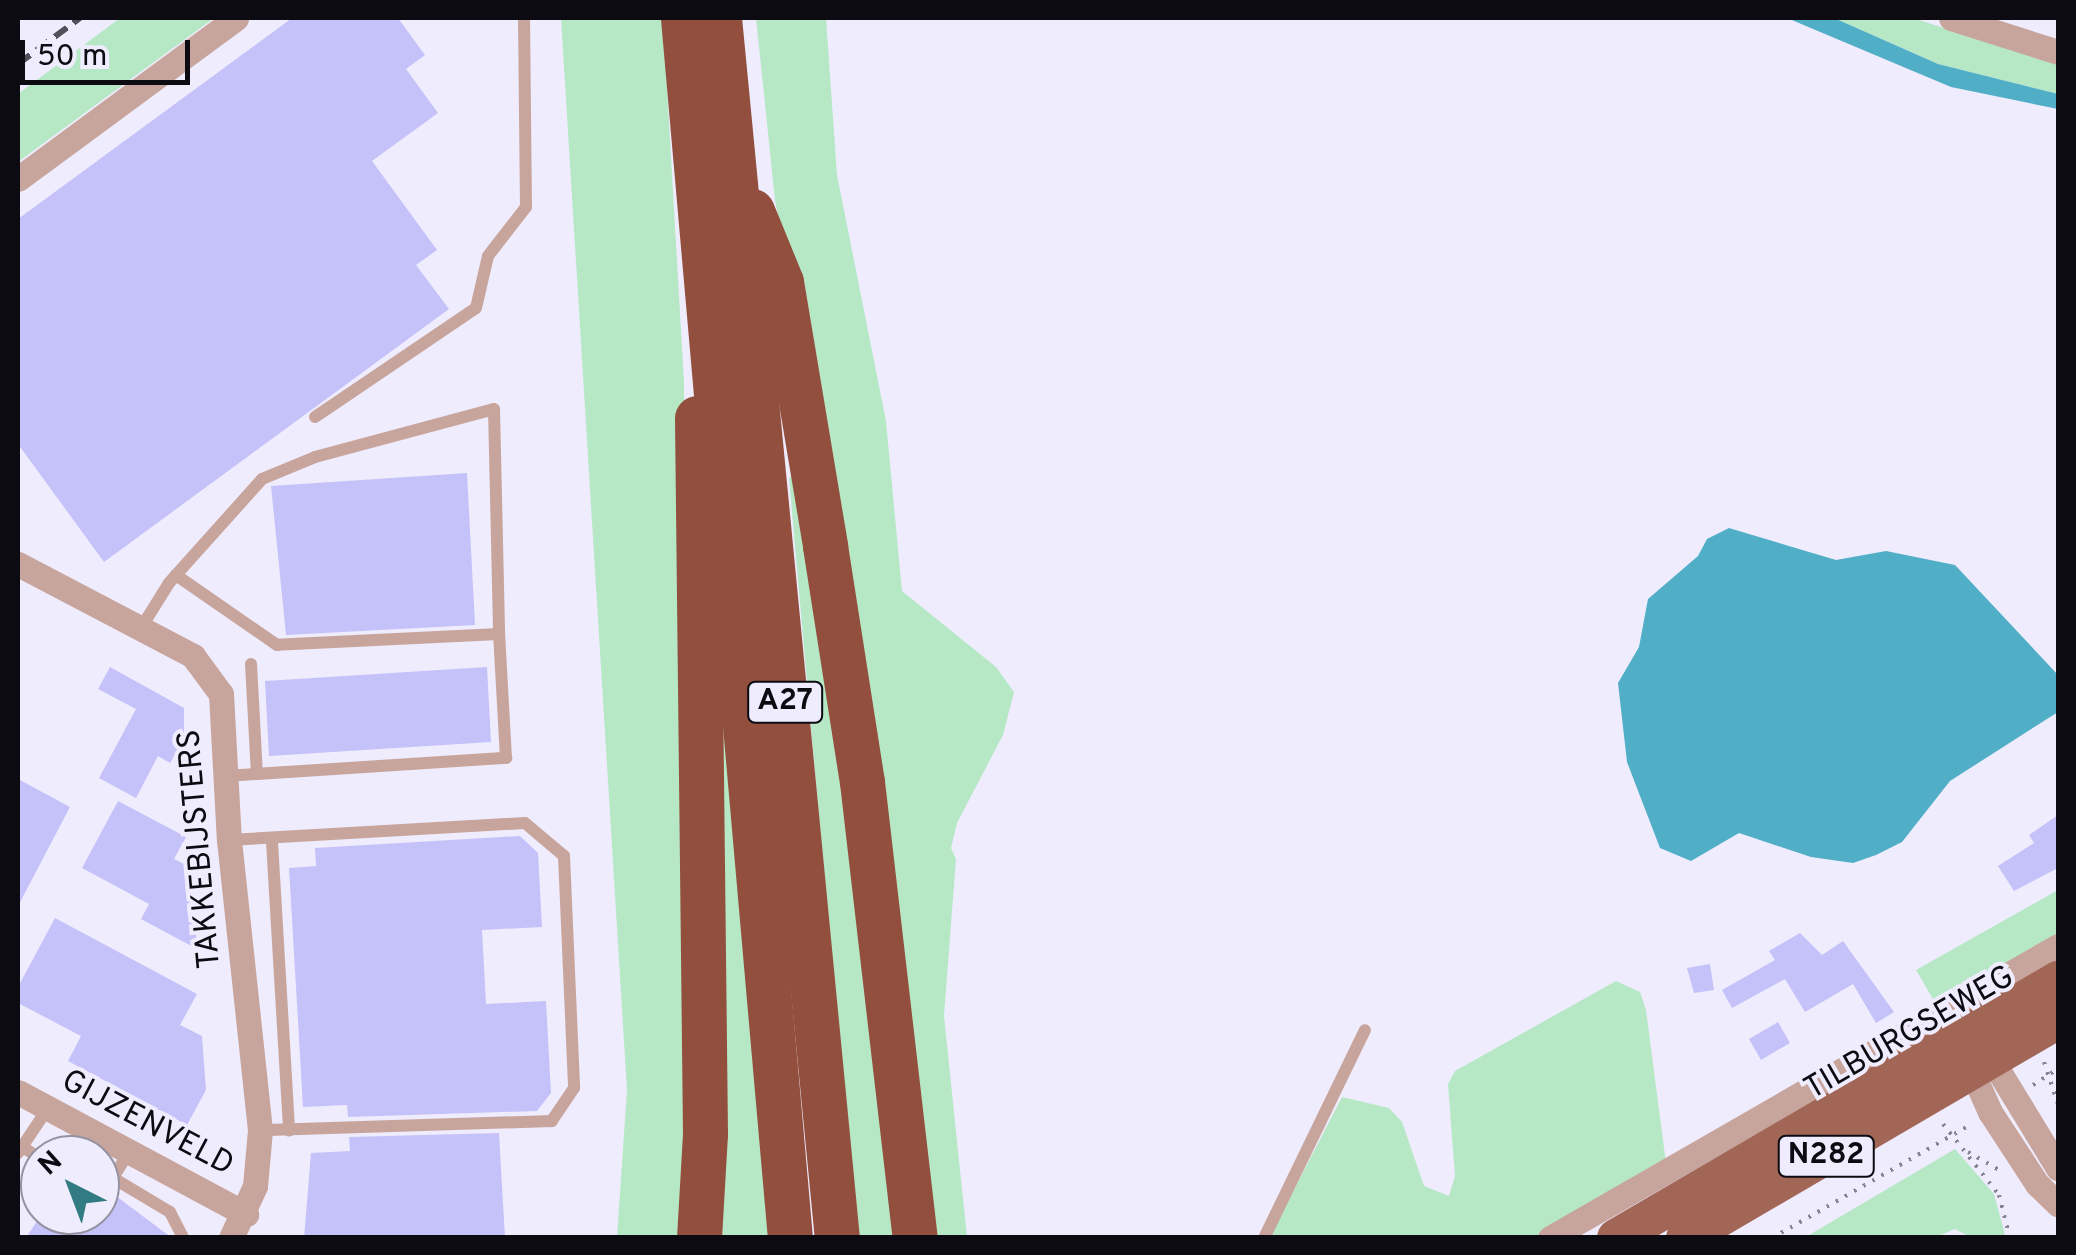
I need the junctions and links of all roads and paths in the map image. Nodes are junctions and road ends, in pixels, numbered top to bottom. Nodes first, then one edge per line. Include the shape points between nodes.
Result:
1 (236, 18) edge
2 (524, 18) edge
3 (683, 18) edge
4 (720, 18) edge
5 (1951, 18) edge
6 (2058, 52) edge
7 (734, 167) junction
8 (18, 179) edge
9 (708, 286) junction
10 (316, 417) dead end
11 (18, 564) edge
12 (176, 575) junction
13 (141, 628) junction
14 (498, 634) junction
15 (251, 664) dead end
16 (257, 774) junction
17 (226, 776) junction
18 (229, 840) junction
19 (272, 842) junction
20 (2058, 946) edge
21 (2058, 980) edge
22 (2058, 1020) edge
23 (1366, 1030) dead end
24 (1974, 1058) junction
25 (18, 1092) edge
26 (48, 1108) junction
27 (260, 1130) junction
28 (289, 1132) junction
29 (30, 1135) edge
30 (129, 1152) junction
31 (2058, 1168) edge
32 (2058, 1204) edge
33 (246, 1214) junction
34 (183, 1238) edge
35 (231, 1238) edge
36 (699, 1238) edge
37 (790, 1238) edge
38 (837, 1238) edge
39 (915, 1238) edge
40 (1264, 1238) edge
41 (1550, 1238) edge
42 (1616, 1238) edge
43 (1684, 1238) edge
44 (1772, 1238) edge
45 (2010, 1238) edge

1 - 8 street
2 - 10 lane via 526,207 488,256 476,308
3 - 9 highway, A27
4 - 7 highway, A27
5 - 6 street
7 - 38 highway, A27
7 - 39 highway, A27 via 780,282 790,338 862,782
9 - 36 highway, A27 via 692,466 705,1134
9 - 37 highway, A27
11 - 13 street, TAKKEBIJSTERS
12 - 13 lane
12 - 14 lane via 277,645
12 - 14 lane via 262,479 315,457 494,408
13 - 17 street, TAKKEBIJSTERS via 194,656 216,680
14 - 16 lane via 506,758
15 - 16 lane
16 - 17 lane
17 - 18 street, TAKKEBIJSTERS
18 - 19 lane
18 - 27 street, TAKKEBIJSTERS
19 - 28 lane
19 - 28 lane via 525,823 564,856 574,1088 552,1121
20 - 41 street, TILBURGSEWEG
21 - 24 main road, TILBURGSEWEG / N282
22 - 24 main road, TILBURGSEWEG / N282
23 - 40 lane
24 - 31 street
24 - 32 street via 2037,1184
24 - 42 main road, TILBURGSEWEG / N282
24 - 43 main road, TILBURGSEWEG / N282
25 - 26 street, GIJZENVELD
26 - 29 lane
26 - 30 street, GIJZENVELD
27 - 28 lane
27 - 33 street, TAKKEBIJSTERS
30 - 33 street, GIJZENVELD
30 - 34 lane via 113,1178 170,1212
33 - 35 street, TAKKEBIJSTERS
44 - 45 path via 1950,1135 1999,1195

